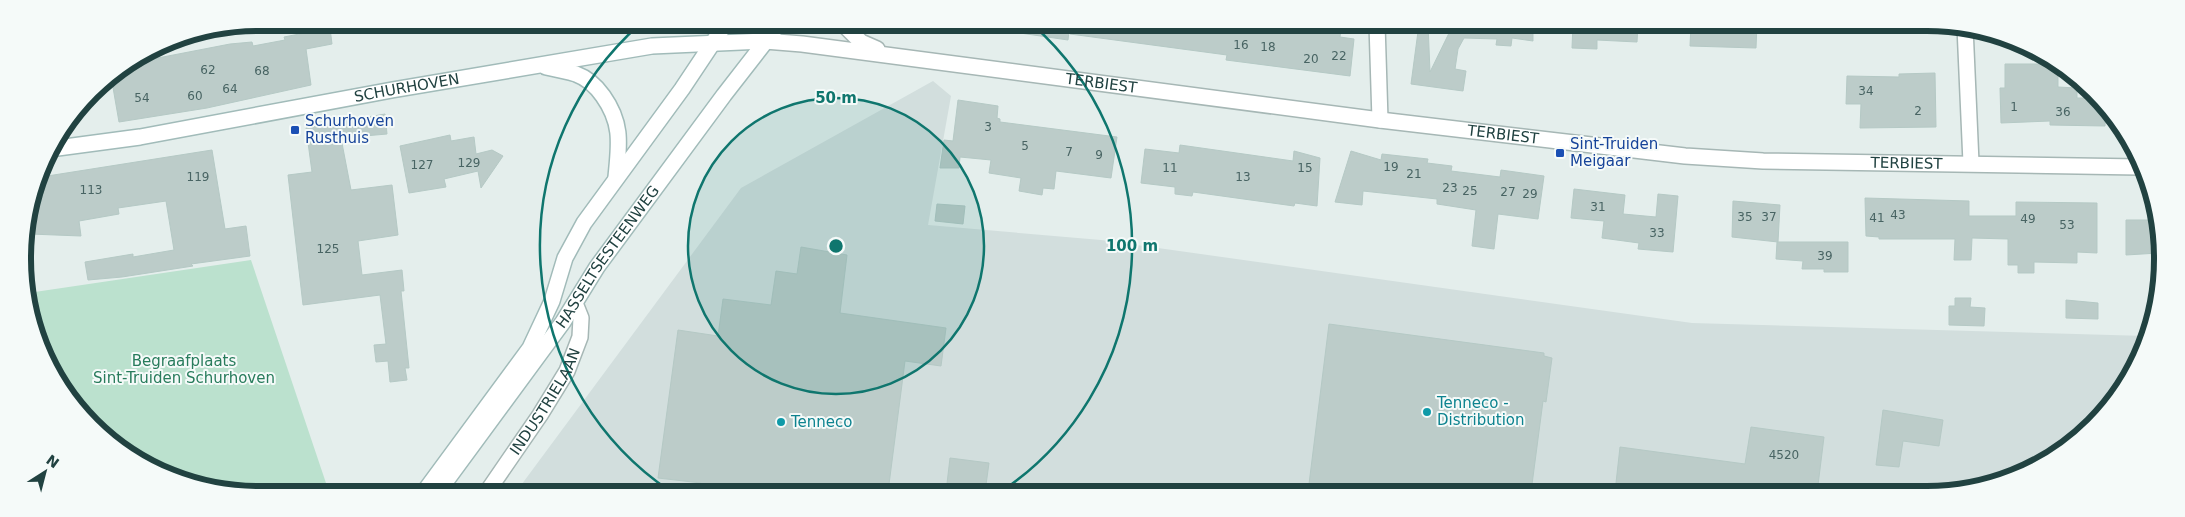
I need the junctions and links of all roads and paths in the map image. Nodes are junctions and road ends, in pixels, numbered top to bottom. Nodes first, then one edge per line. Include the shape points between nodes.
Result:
1 (721, 31) edge
2 (773, 31) edge
3 (850, 31) edge
4 (1377, 31) edge
5 (1965, 35) edge
6 (765, 41) junction
7 (713, 42) junction
8 (899, 56) junction
9 (542, 66) junction
10 (1380, 120) junction
11 (61, 148) edge
12 (1971, 163) junction
13 (2133, 166) edge
14 (616, 179) junction
15 (575, 303) junction
16 (428, 486) edge
17 (442, 486) edge
18 (491, 486) edge

1 - 7 street, HASSELTSESTEENWEG
2 - 6 street, HASSELTSESTEENWEG
3 - 8 street, TERBIEST via 861,42
4 - 10 street
5 - 12 street
6 - 7 street, SCHURHOVEN
6 - 8 street, TERBIEST
6 - 15 street, HASSELTSESTEENWEG via 598,267
7 - 9 street, SCHURHOVEN via 652,46
7 - 14 street, HASSELTSESTEENWEG
8 - 10 street, TERBIEST
9 - 11 street, SCHURHOVEN via 140,137
9 - 14 street via 589,80 606,101 616,118 619,132
10 - 12 street, TERBIEST via 1726,160
12 - 13 street, TERBIEST
14 - 16 street, HASSELTSESTEENWEG via 580,229 565,258 552,301 530,348
15 - 17 street, HASSELTSESTEENWEG
15 - 18 street, INDUSTRIELAAN via 581,318 580,337 567,371

